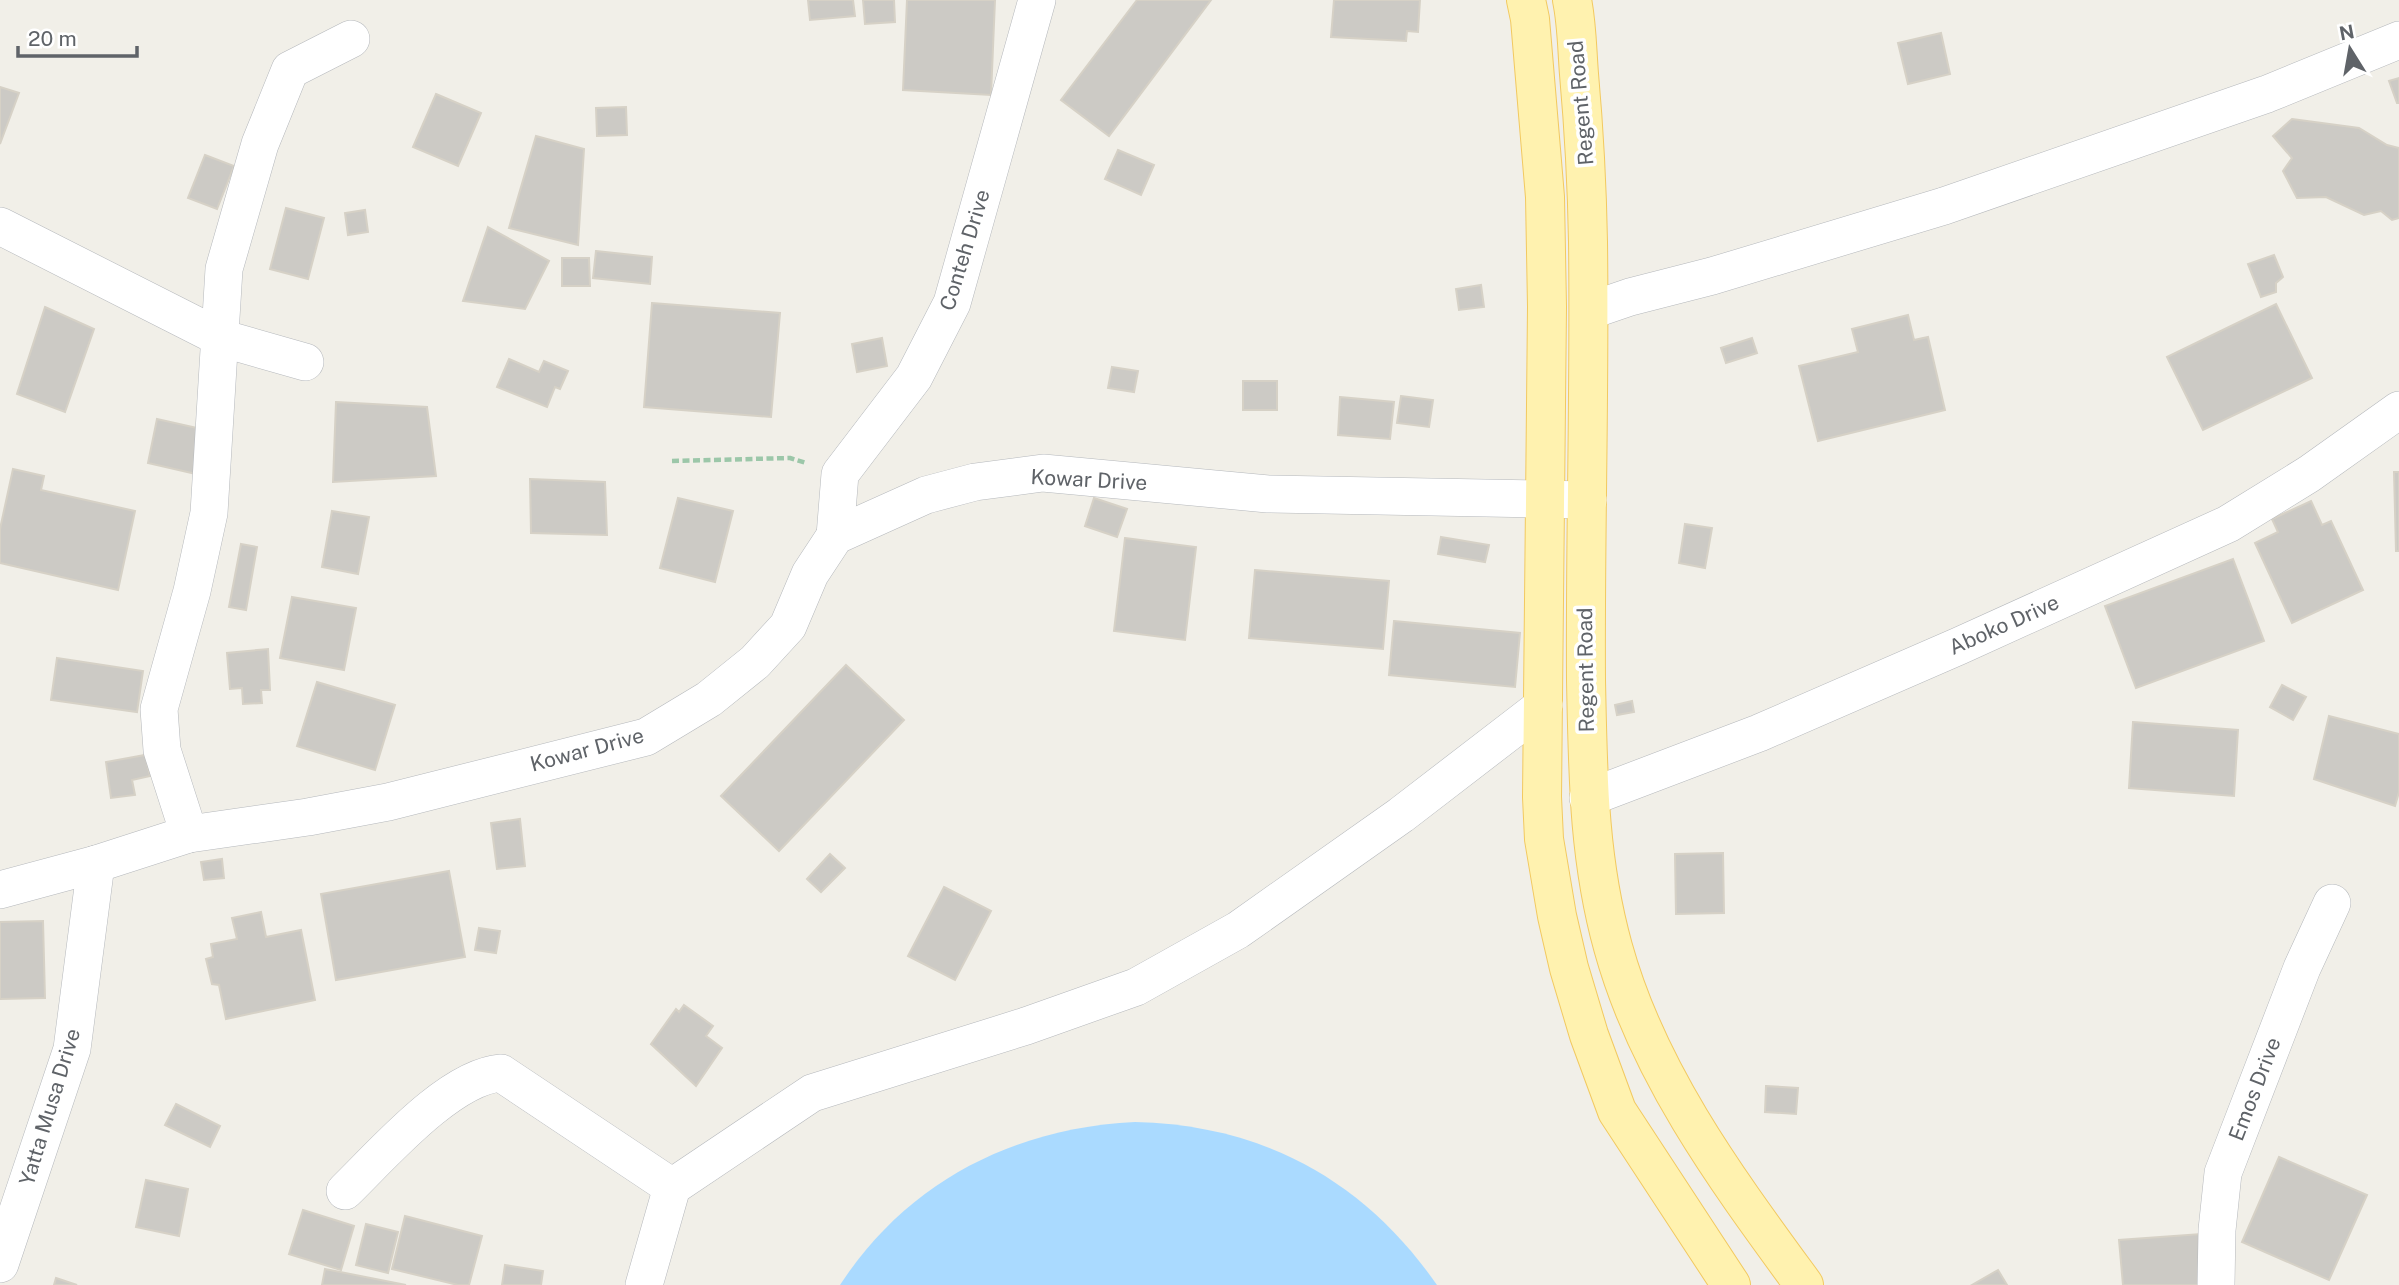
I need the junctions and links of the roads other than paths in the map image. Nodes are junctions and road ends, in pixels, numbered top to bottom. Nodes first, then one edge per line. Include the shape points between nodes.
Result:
1 (1037, 0) edge
2 (1526, 0) edge
3 (1572, 0) edge
4 (351, 39) dead end
5 (2399, 40) edge
6 (0, 226) edge
7 (1589, 311) junction
8 (221, 338) junction
9 (305, 362) dead end
10 (2399, 410) edge
11 (1588, 500) junction
12 (1545, 501) junction
13 (835, 536) junction
14 (1544, 705) junction
15 (1588, 798) junction
16 (189, 834) junction
17 (96, 864) junction
18 (0, 890) edge
19 (2332, 903) dead end
20 (672, 1187) junction
21 (345, 1191) dead end
22 (0, 1264) edge
23 (644, 1285) edge
24 (1731, 1285) edge
25 (1804, 1285) edge
26 (2217, 1285) edge

1 - 13 street, Conteh Drive via 951,303 914,377 840,474
2 - 12 main road, Regent Road via 1545,197
3 - 7 main road, Regent Road via 1587,156
4 - 8 street via 290,70 260,144 224,268
5 - 7 street via 2267,94 1944,206
6 - 8 street
7 - 11 main road, Regent Road
8 - 9 street
8 - 16 street via 209,513 159,709 162,750
10 - 15 street, Aboko Drive via 2228,524 1759,733
11 - 12 street, Kowar Drive
11 - 15 main road, Regent Road
12 - 13 street, Kowar Drive via 1268,494 1043,473 975,482 926,495
12 - 14 main road, Regent Road
13 - 16 street, Kowar Drive via 810,574 788,626 755,662 709,699 646,737 388,802
14 - 20 street via 1401,815 1238,930 1136,987 812,1093
14 - 24 main road, Regent Road via 1545,839 1557,916 1589,1035 1617,1111
15 - 25 main road, Regent Road via 1597,882 1613,950 1634,1009 1684,1111
16 - 17 street, Kowar Drive
17 - 18 street, Kowar Drive
17 - 22 street, Yatta Musa Drive via 72,1049
19 - 26 street, Emos Drive via 2223,1173
20 - 21 street via 501,1073 471,1080 427,1112
20 - 23 street

